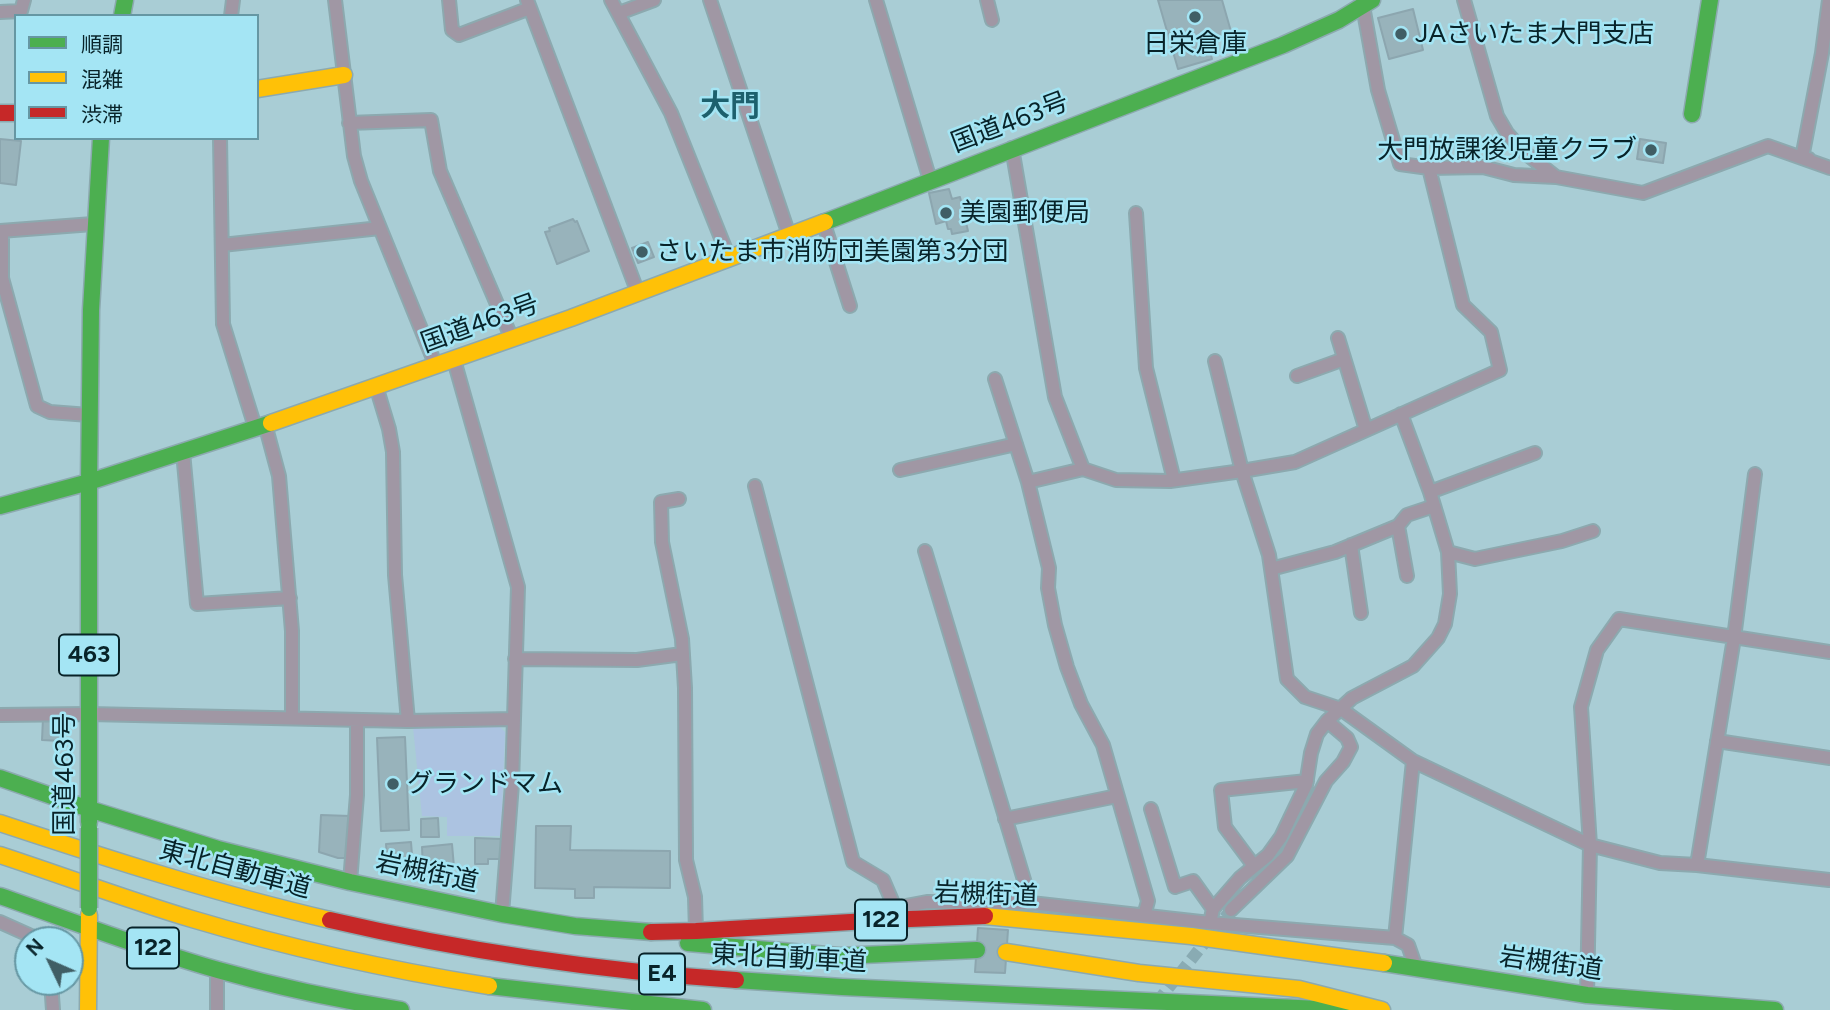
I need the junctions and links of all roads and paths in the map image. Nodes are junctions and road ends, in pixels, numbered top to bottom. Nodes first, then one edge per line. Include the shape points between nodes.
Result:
1 (24, 0) edge
2 (335, 0) edge
3 (449, 0) edge
4 (611, 0) edge
5 (654, 0) edge
6 (710, 0) edge
7 (876, 0) edge
8 (987, 0) edge
9 (1464, 0) edge
10 (1710, 0) edge
11 (1829, 0) edge
12 (1368, 3) edge
13 (528, 4) edge
14 (0, 12) edge
15 (619, 13) junction
16 (992, 20) dead end
17 (1826, 53) edge
18 (344, 75) junction
19 (259, 89) edge
20 (1692, 114) dead end
21 (349, 123) junction
22 (101, 140) edge
23 (220, 140) edge
24 (1012, 148) junction
25 (1802, 158) junction
26 (1830, 162) edge
27 (1429, 168) junction
28 (1830, 168) edge
29 (1556, 177) junction
30 (930, 180) junction
31 (1136, 213) dead end
32 (823, 221) junction
33 (93, 224) junction
34 (380, 228) junction
35 (1, 231) edge
36 (789, 234) junction
37 (222, 245) junction
38 (729, 258) junction
39 (638, 293) junction
40 (850, 306) dead end
41 (1338, 338) dead end
42 (512, 339) junction
43 (1344, 359) junction
44 (454, 360) junction
45 (1215, 361) dead end
46 (436, 366) junction
47 (1297, 376) dead end
48 (995, 379) dead end
49 (376, 386) junction
50 (1401, 414) junction
51 (89, 415) junction
52 (260, 426) junction
53 (1366, 430) junction
54 (1016, 444) junction
55 (183, 452) junction
56 (1535, 453) dead end
57 (900, 470) dead end
58 (1083, 470) junction
59 (1242, 471) junction
60 (1755, 474) dead end
61 (1174, 480) junction
62 (89, 482) junction
63 (1028, 482) junction
64 (755, 486) dead end
65 (1430, 492) junction
66 (679, 499) dead end
67 (0, 506) edge
68 (1434, 506) junction
69 (1398, 526) junction
70 (1593, 531) dead end
71 (1351, 545) junction
72 (925, 551) dead end
73 (1448, 552) junction
74 (1270, 569) junction
75 (1407, 576) dead end
76 (290, 598) junction
77 (1361, 613) dead end
78 (1734, 638) junction
79 (1830, 652) edge
80 (682, 654) junction
81 (515, 659) junction
82 (1341, 709) junction
83 (89, 714) junction
84 (0, 715) edge
85 (292, 718) junction
86 (514, 719) junction
87 (357, 720) junction
88 (408, 721) junction
89 (1327, 721) junction
90 (1717, 741) junction
91 (1830, 758) edge
92 (1413, 761) junction
93 (0, 778) edge
94 (1307, 781) junction
95 (1117, 796) junction
96 (89, 809) junction
97 (1151, 809) dead end
98 (1005, 819) junction
99 (0, 823) edge
100 (1590, 845) junction
101 (0, 855) edge
102 (1697, 865) junction
103 (1254, 866) junction
104 (1829, 880) edge
105 (350, 882) junction
106 (0, 896) edge
107 (1031, 903) junction
108 (1213, 909) junction
109 (1231, 910) tunnel mouth
110 (502, 914) junction
111 (890, 914) junction
112 (1144, 916) junction
113 (1210, 923) junction
114 (89, 927) junction
115 (696, 931) junction
116 (655, 932) junction
117 (1395, 938) junction
118 (977, 950) dead end
119 (1006, 952) dead end
120 (1416, 968) junction
121 (217, 969) junction
122 (1587, 995) junction
123 (88, 1010) edge
124 (217, 1010) edge
125 (401, 1010) edge
126 (703, 1010) edge
127 (1341, 1010) edge
128 (1382, 1010) edge
129 (1775, 1010) edge

1 - 14 street via 21,11
2 - 18 street
3 - 13 street via 452,30 459,35
4 - 15 street
5 - 15 street
6 - 36 street
7 - 30 street
8 - 16 street
9 - 29 street via 1497,116 1524,152
10 - 20 main road
11 - 17 street
12 - 24 main road, 国道463号 via 1283,45
12 - 27 street via 1378,90 1401,164
13 - 39 street
15 - 38 street via 671,113
17 - 25 street
18 - 19 main road
18 - 21 street
21 - 34 street via 361,181
21 - 42 street via 432,120 440,171
22 - 33 main road
23 - 37 street
24 - 30 main road, 国道463号
24 - 58 street via 1055,397
25 - 26 street
25 - 28 street
25 - 29 street via 1769,146 1643,193
27 - 29 street via 1483,167 1514,175
27 - 50 street via 1464,305 1491,332 1500,370
30 - 32 main road, 国道463号
31 - 61 street via 1146,368
32 - 36 main road, 国道463号
32 - 40 street
33 - 35 street
33 - 51 main road
34 - 37 street
34 - 46 street
35 - 51 street via 2,278 37,407
36 - 38 main road, 国道463号
37 - 52 street via 223,324
38 - 39 main road, 国道463号
39 - 42 main road, 国道463号
41 - 43 street
42 - 44 main road, 国道463号
43 - 47 street
43 - 53 street
44 - 46 main road, 国道463号
44 - 81 street via 518,587
45 - 59 street
46 - 49 main road, 国道463号
48 - 54 street
49 - 52 main road, 国道463号
49 - 88 street via 393,452 395,575
50 - 53 street
50 - 65 street
51 - 62 main road
52 - 55 main road, 国道463号
52 - 76 street via 279,476
53 - 59 street via 1295,462
54 - 57 street
54 - 63 street
55 - 62 main road, 国道463号
55 - 76 street via 197,604
56 - 65 street
58 - 61 street via 1116,480
58 - 63 street
59 - 61 street
59 - 74 street
60 - 78 street
62 - 67 main road
62 - 83 main road, 国道463号 / 463
63 - 95 street via 1049,568 1055,625 1067,667 1103,746
64 - 111 street via 853,862 883,880
65 - 68 street
66 - 80 street via 661,502 662,542
68 - 69 street via 1407,515
68 - 73 street
69 - 71 street
69 - 75 street
70 - 73 street via 1475,559
71 - 74 street
71 - 77 street
72 - 98 street
73 - 82 street via 1450,602 1438,638 1413,666 1352,698
74 - 82 street via 1287,679 1305,697
76 - 85 street
78 - 79 street
78 - 90 street
78 - 100 street via 1619,619 1597,650 1581,707
80 - 81 street via 637,660
80 - 115 street via 686,860 695,897
81 - 86 street
82 - 89 street
82 - 92 street
83 - 84 street
83 - 85 street
83 - 96 main road, 国道463号 / 463
85 - 87 street
86 - 88 street
86 - 110 street
87 - 88 street
87 - 105 street
89 - 94 street via 1317,734
89 - 109 street via 1351,747 1326,781 1287,856
90 - 91 street
90 - 102 street
92 - 100 street
92 - 117 street
93 - 96 main road, 岩槻街道 / 122
94 - 103 street via 1281,837
94 - 103 street via 1221,790 1225,827
95 - 98 street
95 - 112 street via 1148,901
96 - 105 main road, 岩槻街道 / 122 via 218,849
96 - 114 main road, 国道463号 / 463, bridge
97 - 108 street via 1175,887 1193,881
98 - 107 street
99 - 127 main road, 東北自動車道 / E4 via 261,904 406,938 543,960 774,983
100 - 102 street via 1660,863
100 - 122 street
101 - 126 main road, E4 via 192,919 414,974 514,990
102 - 104 street
103 - 108 street
105 - 110 main road, 岩槻街道 / 122
106 - 114 main road, 122
107 - 111 street via 927,902
107 - 112 street
108 - 113 street
110 - 116 main road, 岩槻街道 / 122
111 - 115 main road, 岩槻街道 / 122
111 - 120 main road, 岩槻街道 / 122 via 989,915 1191,936
112 - 113 street
113 - 117 street
114 - 121 main road, 122
114 - 123 main road, 国道463号 / 463
115 - 116 main road, 岩槻街道 / 122
116 - 118 main road via 692,944 839,956
117 - 120 street via 1408,945
119 - 128 main road via 1139,973 1299,989
120 - 122 main road, 岩槻街道 / 122
121 - 124 street
121 - 125 main road, 122
122 - 129 main road, 岩槻街道 / 122

